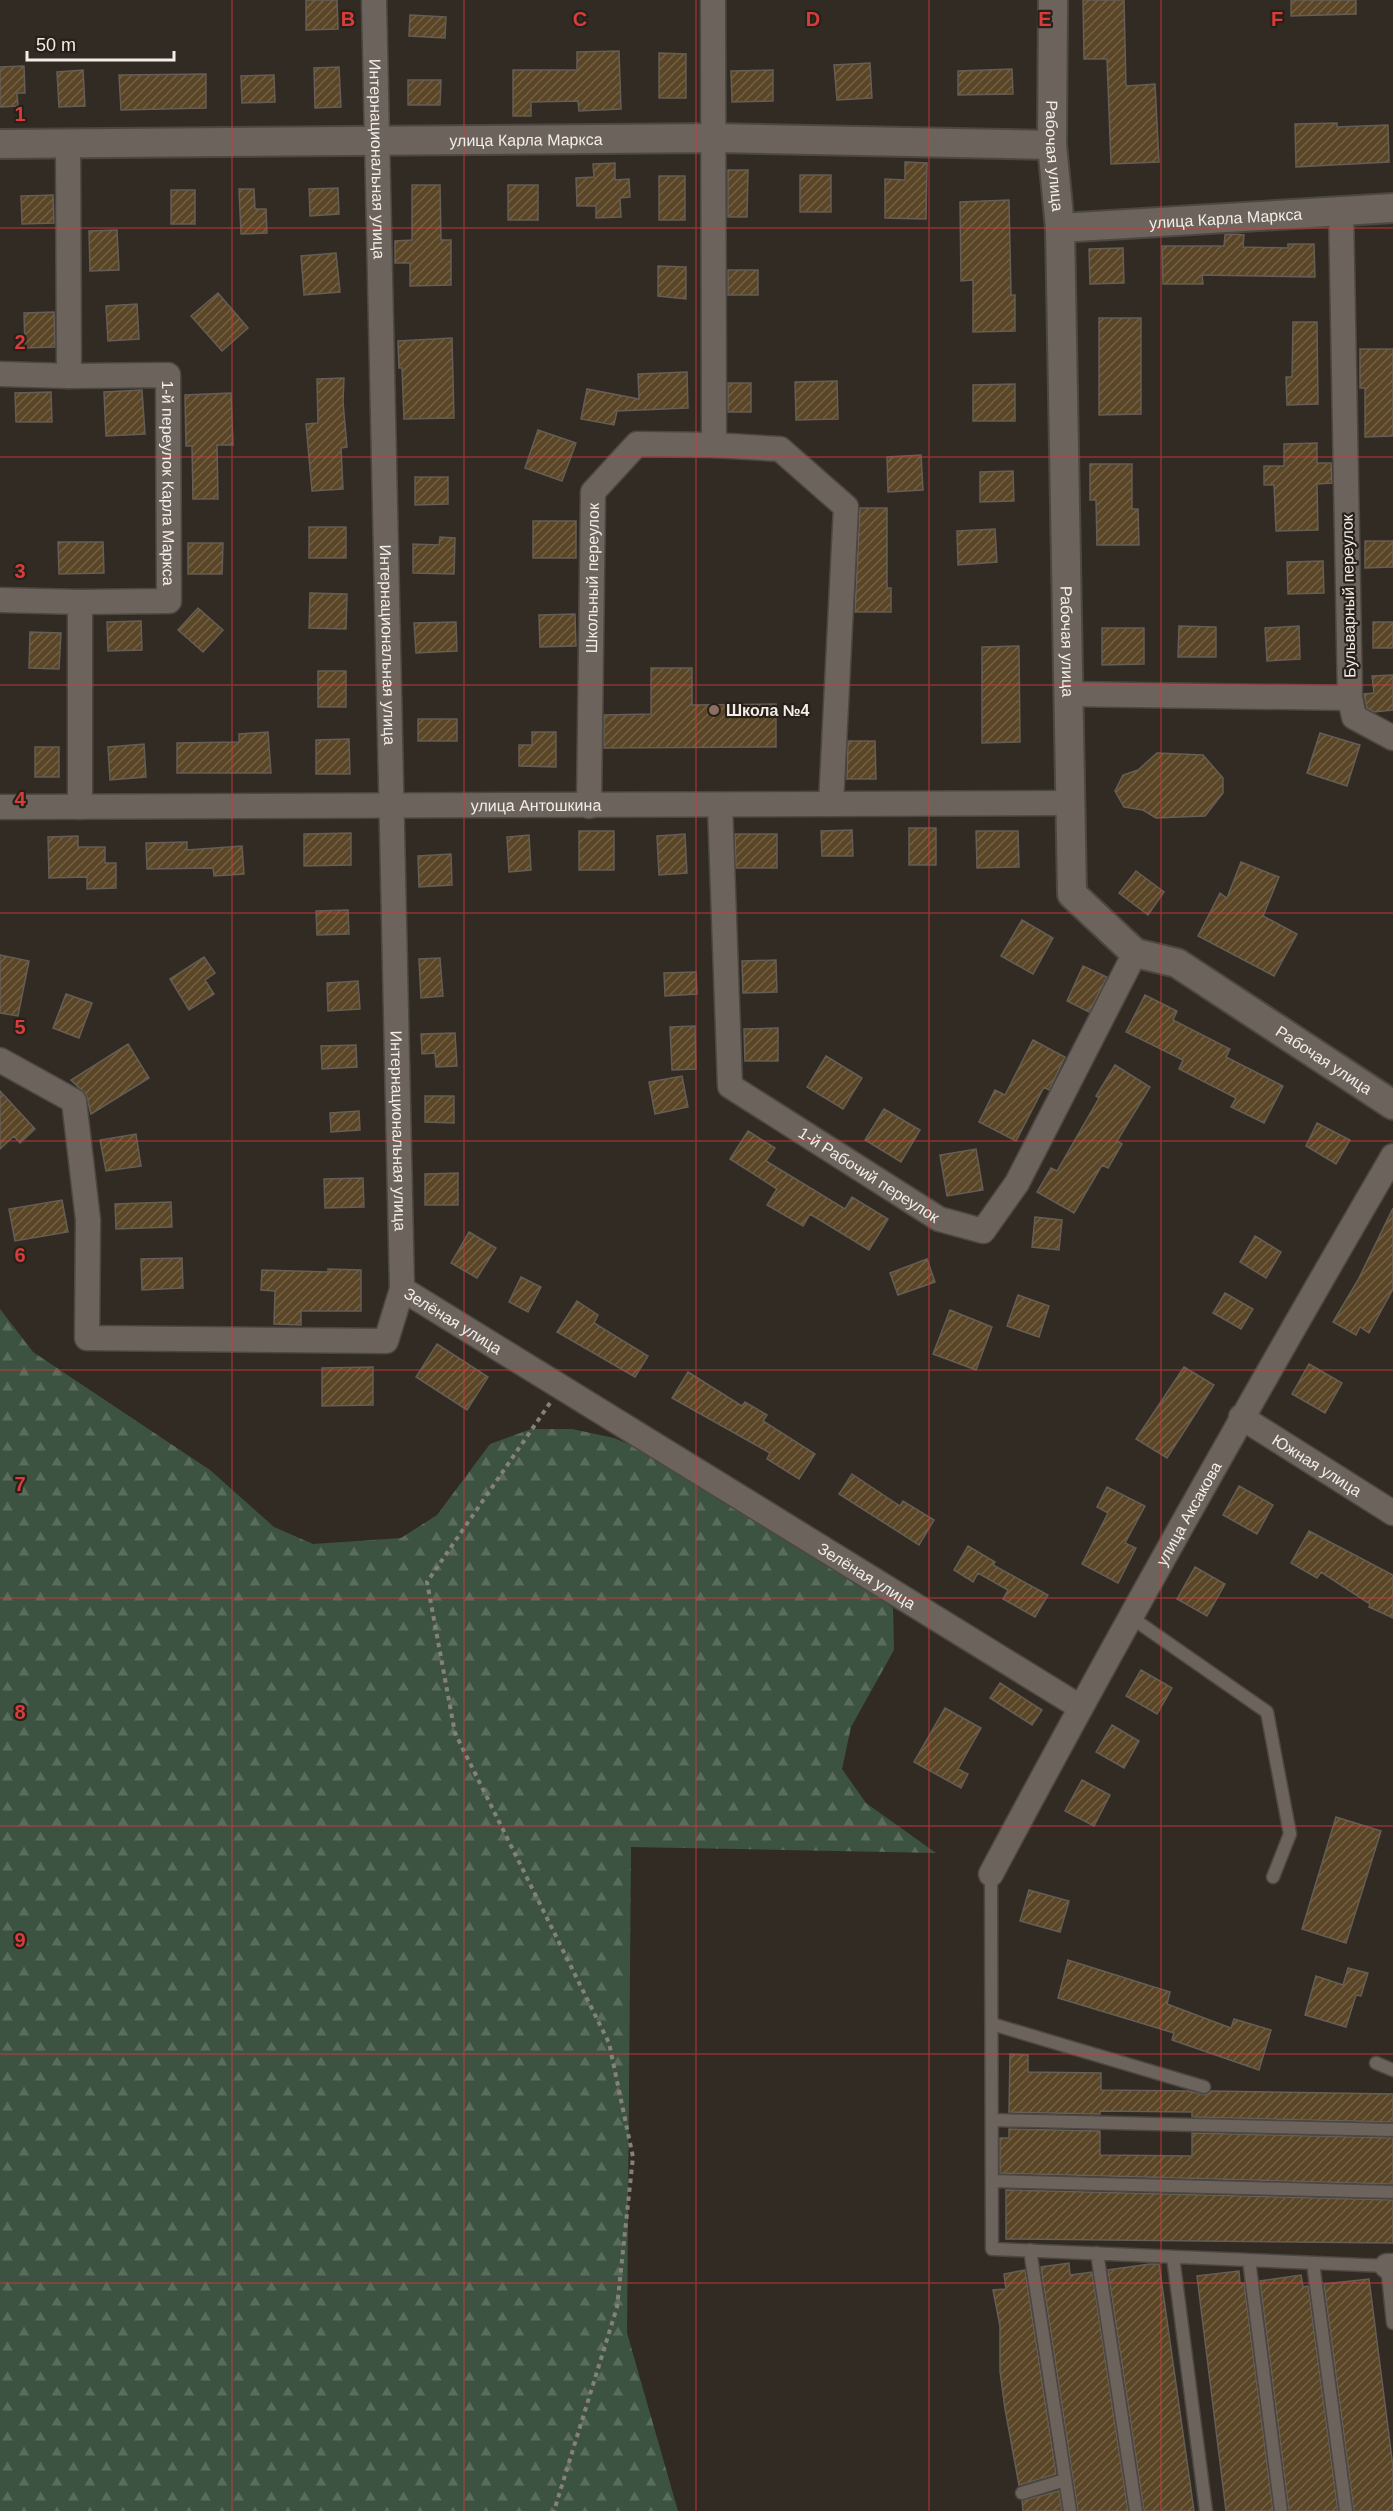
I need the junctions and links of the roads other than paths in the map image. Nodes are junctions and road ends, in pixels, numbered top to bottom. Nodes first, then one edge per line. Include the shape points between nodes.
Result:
1 (374, 0) edge
2 (713, 0) edge
3 (1053, 0) edge
4 (715, 138) junction
5 (377, 142) junction
6 (0, 144) edge
7 (68, 145) junction
8 (1052, 145) junction
9 (1393, 208) edge
10 (1341, 209) junction
11 (1060, 228) junction
12 (0, 374) edge
13 (69, 375) junction
14 (714, 445) junction
15 (0, 600) edge
16 (80, 602) junction
17 (1067, 694) junction
18 (1350, 698) junction
19 (1393, 738) edge
20 (1070, 802) junction
21 (831, 804) junction
22 (720, 805) junction
23 (589, 806) junction
24 (0, 807) edge
25 (81, 807) junction
26 (392, 807) junction
27 (1135, 953) junction
28 (0, 1060) edge
29 (1393, 1106) edge
30 (1393, 1156) edge
31 (402, 1289) junction
32 (1241, 1417) junction
33 (1393, 1513) edge
34 (1132, 1618) junction
35 (1080, 1707) junction
36 (991, 1874) joint
37 (1273, 1877) dead end
38 (992, 2024) junction
39 (1376, 2063) dead end
40 (1393, 2070) edge
41 (1204, 2087) dead end
42 (992, 2120) junction
43 (1393, 2130) edge
44 (992, 2181) junction
45 (1393, 2192) edge
46 (1030, 2250) junction
47 (1097, 2253) junction
48 (1173, 2257) junction
49 (1249, 2260) junction
50 (1312, 2263) junction
51 (1390, 2266) edge
52 (1393, 2323) edge
53 (1065, 2480) junction
54 (1022, 2493) dead end
55 (1070, 2511) edge
56 (1136, 2511) edge
57 (1206, 2511) edge
58 (1281, 2511) edge
59 (1346, 2511) edge

1 - 5 street, Интернациональная улица
2 - 4 street
3 - 8 street, Рабочая улица
4 - 5 street, улица Карла Маркса
4 - 8 street, улица Карла Маркса
4 - 14 street
5 - 7 street, улица Карла Маркса
5 - 26 street, Интернациональная улица
6 - 7 street, улица Карла Маркса
7 - 13 street
8 - 11 street, Рабочая улица
9 - 10 street, улица Карла Маркса
10 - 11 street, улица Карла Маркса
10 - 18 street, Бульварный переулок
11 - 17 street, Рабочая улица
12 - 13 street, 1-й переулок Карла Маркса
13 - 16 street, 1-й переулок Карла Маркса via 168,375 169,601
14 - 21 street, Школьный переулок via 780,449 846,507
14 - 23 street, Школьный переулок via 637,444 593,492
15 - 16 street, 1-й переулок Карла Маркса
16 - 25 street
17 - 18 street, Бульварный переулок
17 - 20 street, Рабочая улица
18 - 19 street via 1354,717
20 - 21 street, улица Антошкина
20 - 27 street, Рабочая улица via 1072,894
21 - 22 street, улица Антошкина
22 - 23 street, улица Антошкина
22 - 27 street, 1-й Рабочий переулок via 730,1086 939,1219 984,1232 1017,1183
23 - 26 street, улица Антошкина
24 - 25 street, улица Антошкина
25 - 26 street, улица Антошкина
26 - 31 street, Интернациональная улица
27 - 29 street, Рабочая улица via 1177,963
28 - 31 street, Зелёная улица via 74,1101 88,1220 87,1338 386,1341
30 - 32 street, улица Аксакова
31 - 35 street, Зелёная улица
32 - 33 street, Южная улица
32 - 34 street, улица Аксакова
34 - 35 street, улица Аксакова
34 - 37 lane via 1267,1712 1290,1834
35 - 36 street, улица Аксакова
36 - 38 lane
38 - 41 lane
38 - 42 lane
39 - 40 lane
42 - 43 lane
42 - 44 lane
44 - 45 lane
44 - 46 lane via 992,2249
46 - 47 lane
46 - 53 lane
47 - 48 lane
47 - 56 lane
48 - 49 lane
48 - 57 lane
49 - 50 lane
49 - 58 lane
50 - 51 lane
50 - 59 lane
51 - 52 lane
53 - 54 lane
53 - 55 lane

